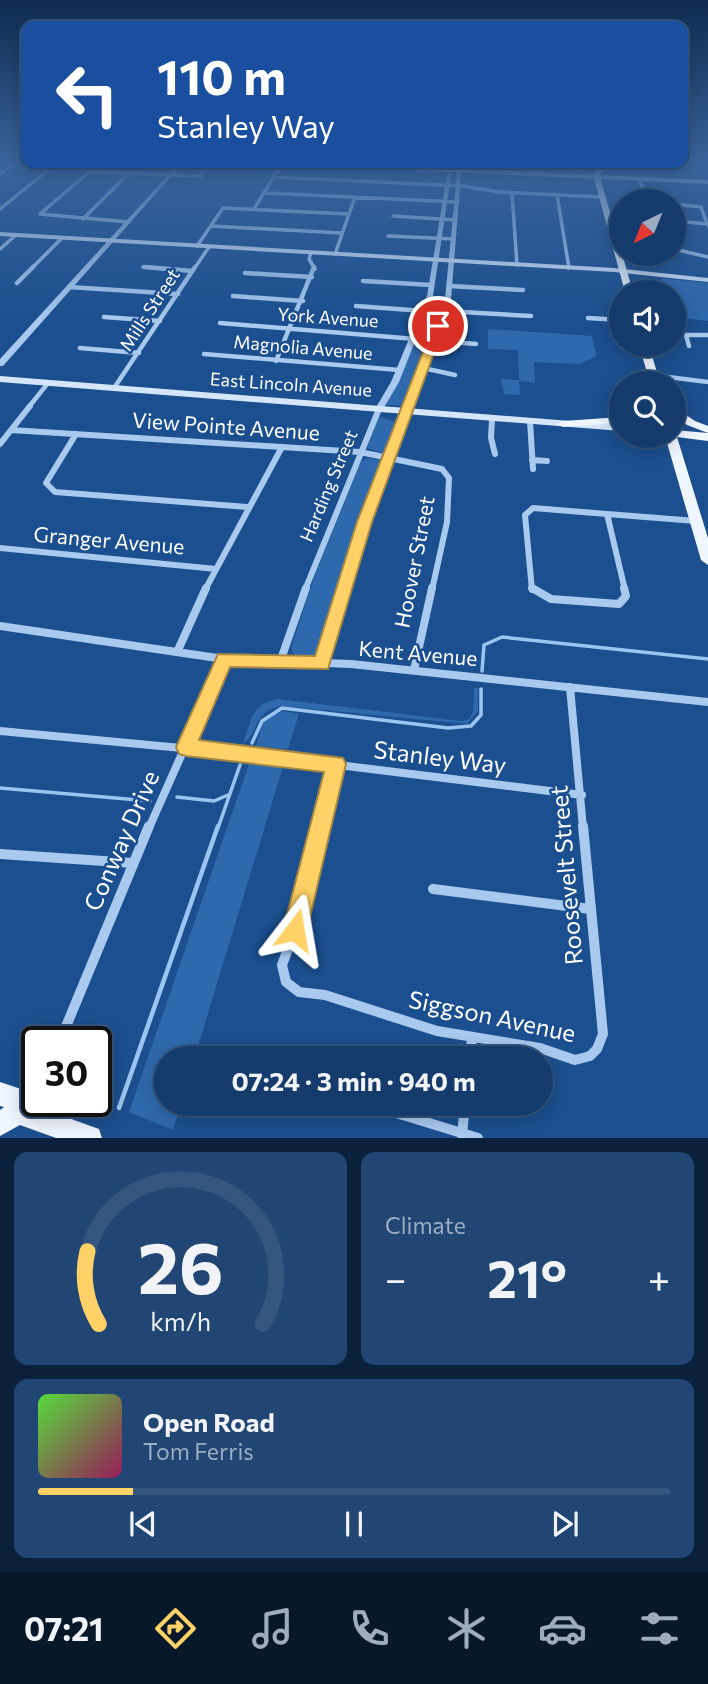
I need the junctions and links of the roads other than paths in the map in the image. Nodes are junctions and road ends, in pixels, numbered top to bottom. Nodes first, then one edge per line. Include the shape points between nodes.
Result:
1 (43, 215) edge
2 (87, 215) edge
3 (134, 215) edge
4 (218, 215) edge
5 (349, 215) edge
6 (442, 215) edge
7 (456, 215) edge
8 (514, 215) edge
9 (560, 215) edge
10 (393, 216) dead end
11 (83, 219) junction
12 (441, 219) junction
13 (456, 220) junction
14 (128, 222) junction
15 (686, 222) edge
16 (708, 225) edge
17 (211, 226) junction
18 (342, 233) junction
19 (0, 234) edge
20 (16, 235) junction
21 (388, 236) dead end
22 (62, 238) junction
23 (438, 238) junction
24 (454, 239) junction
25 (111, 241) junction
26 (197, 246) junction
27 (209, 247) junction
28 (0, 249) edge
29 (686, 252) edge
30 (311, 253) junction
31 (335, 254) junction
32 (708, 257) edge
33 (435, 260) junction
34 (451, 261) junction
35 (517, 265) junction
36 (622, 266) edge
37 (143, 267) dead end
38 (569, 268) junction
39 (192, 271) junction
40 (623, 271) junction
41 (245, 273) dead end
42 (313, 277) junction
43 (626, 280) edge
44 (708, 280) edge
45 (363, 281) dead end
46 (18, 283) dead end
47 (432, 285) junction
48 (449, 286) junction
49 (69, 287) junction
50 (523, 290) dead end
51 (178, 294) junction
52 (233, 296) dead end
53 (303, 301) junction
54 (356, 306) dead end
55 (424, 311) junction
56 (444, 312) junction
57 (531, 316) dead end
58 (104, 317) dead end
59 (588, 318) dead end
60 (609, 319) edge
61 (160, 321) junction
62 (219, 323) dead end
63 (289, 330) junction
64 (708, 335) edge
65 (411, 339) junction
66 (432, 340) junction
67 (476, 344) dead end
68 (689, 346) dead end
69 (80, 348) dead end
70 (139, 353) junction
71 (204, 354) dead end
72 (276, 361) junction
73 (0, 364) edge
74 (423, 368) junction
75 (399, 370) junction
76 (455, 375) dead end
77 (0, 379) edge
78 (686, 382) edge
79 (708, 382) edge
80 (48, 383) junction
81 (114, 388) junction
82 (379, 409) junction
83 (407, 411) junction
84 (492, 419) junction
85 (686, 419) edge
86 (530, 421) junction
87 (609, 422) edge
88 (563, 424) junction
89 (609, 427) edge
90 (11, 430) junction
91 (708, 430) edge
92 (76, 434) junction
93 (686, 435) edge
94 (708, 438) edge
95 (0, 444) edge
96 (282, 447) junction
97 (677, 448) edge
98 (360, 452) junction
99 (495, 454) dead end
100 (391, 457) junction
101 (532, 460) junction
102 (547, 461) dead end
103 (436, 467) joint
104 (533, 469) dead end
105 (247, 508) junction
106 (607, 513) junction
107 (696, 521) junction
108 (0, 548) edge
109 (708, 560) edge
110 (216, 569) junction
111 (0, 626) edge
112 (178, 650) junction
113 (224, 659) junction
114 (280, 662) junction
115 (322, 664) junction
116 (414, 670) junction
117 (570, 687) junction
118 (708, 702) edge
119 (0, 731) edge
120 (186, 747) junction
121 (336, 764) junction
122 (582, 795) junction
123 (0, 854) edge
124 (133, 863) junction
125 (433, 889) dead end
126 (590, 909) junction
127 (66, 1026) edge
128 (472, 1038) junction
129 (471, 1046) edge
130 (590, 1056) joint
131 (0, 1094) edge
132 (21, 1112) edge
133 (403, 1116) edge
134 (464, 1116) edge
135 (34, 1117) edge
136 (462, 1136) edge
137 (90, 1138) edge
138 (478, 1138) edge

1 - 11 street
2 - 11 street
3 - 14 street
4 - 17 street
5 - 18 street
6 - 12 street, Harding Street
7 - 13 street
8 - 35 street
9 - 38 street
10 - 12 street
11 - 14 street
12 - 13 street
12 - 23 street, Harding Street
13 - 24 street
14 - 25 street
15 - 16 street
17 - 18 street
17 - 26 street
18 - 31 street
19 - 20 main road
20 - 22 main road
20 - 28 street
21 - 23 street
22 - 25 main road
22 - 46 street
23 - 24 street
23 - 33 street, Harding Street
24 - 34 street
25 - 26 main road
25 - 49 street
26 - 27 main road
27 - 30 main road
27 - 39 street, Mills Street
29 - 32 street
30 - 31 main road
30 - 42 street
31 - 33 main road
33 - 34 main road
33 - 47 street, Harding Street
34 - 35 main road
34 - 48 street
35 - 38 main road
36 - 40 main road
37 - 39 street
38 - 40 main road
39 - 51 street, Mills Street
40 - 43 main road
40 - 44 main road
41 - 42 street
42 - 53 street
45 - 47 street
47 - 55 street, Harding Street
48 - 50 street
48 - 56 street
49 - 51 street
49 - 73 street
51 - 61 street, Mills Street
52 - 53 street
53 - 63 street
54 - 55 street
55 - 65 street, Harding Street
56 - 57 street
56 - 66 street
58 - 61 street
59 - 60 street
61 - 70 street, Mills Street
62 - 63 street, York Avenue
63 - 65 street, York Avenue
63 - 72 street
64 - 68 street via 689,333
65 - 66 street, York Avenue
65 - 75 street, Harding Street
66 - 67 street, York Avenue
66 - 74 street
69 - 70 street
70 - 81 street, Mills Street
71 - 72 street, Magnolia Avenue
72 - 75 street, Magnolia Avenue
74 - 76 street
74 - 83 street
75 - 82 street, Harding Street
77 - 80 main road, East Lincoln Avenue
78 - 79 street
80 - 81 main road, East Lincoln Avenue
80 - 90 street
81 - 82 main road, East Lincoln Avenue
82 - 83 main road, East Lincoln Avenue
82 - 98 street, Harding Street
83 - 84 main road, East Lincoln Avenue
83 - 100 street
84 - 86 main road, East Lincoln Avenue
84 - 99 street
85 - 91 main road
86 - 88 main road, East Lincoln Avenue
86 - 101 street
87 - 88 main road
88 - 89 main road, East Lincoln Avenue
90 - 92 street, View Pointe Avenue
90 - 95 street
92 - 96 street, View Pointe Avenue
92 - 105 street via 46,483 55,492
93 - 94 main road
96 - 98 street, View Pointe Avenue
96 - 105 street
97 - 107 main road
98 - 100 street, View Pointe Avenue
98 - 114 street, Harding Street via 317,555
100 - 103 street, View Pointe Avenue
100 - 115 street via 360,534
101 - 102 street
101 - 104 street
103 - 116 street, Hoover Street via 449,478 447,522
105 - 110 street
106 - 106 street via 626,596 619,604 551,599 532,590 524,515 536,507
106 - 107 street
107 - 109 main road
108 - 110 street, Granger Avenue
110 - 112 street
111 - 112 street, Kent Avenue
112 - 113 street, Kent Avenue
113 - 114 street, Kent Avenue
113 - 120 street, Conway Drive
114 - 115 street, Kent Avenue
115 - 116 street, Kent Avenue
116 - 117 street, Kent Avenue
117 - 118 street, Kent Avenue
117 - 122 street, Roosevelt Street
119 - 120 street, Stanley Way
120 - 121 street, Stanley Way
120 - 124 street, Conway Drive
121 - 122 street, Stanley Way
121 - 128 street, Siggson Avenue via 282,965 286,982 299,992 325,995
122 - 126 street, Roosevelt Street
123 - 124 street
124 - 127 street, Conway Drive
125 - 126 street
126 - 130 street, Roosevelt Street via 603,1034
128 - 129 street
128 - 130 street, Siggson Avenue via 540,1048 575,1060
131 - 132 main road via 13,1097
133 - 136 street
134 - 136 street
135 - 137 main road
136 - 138 street

